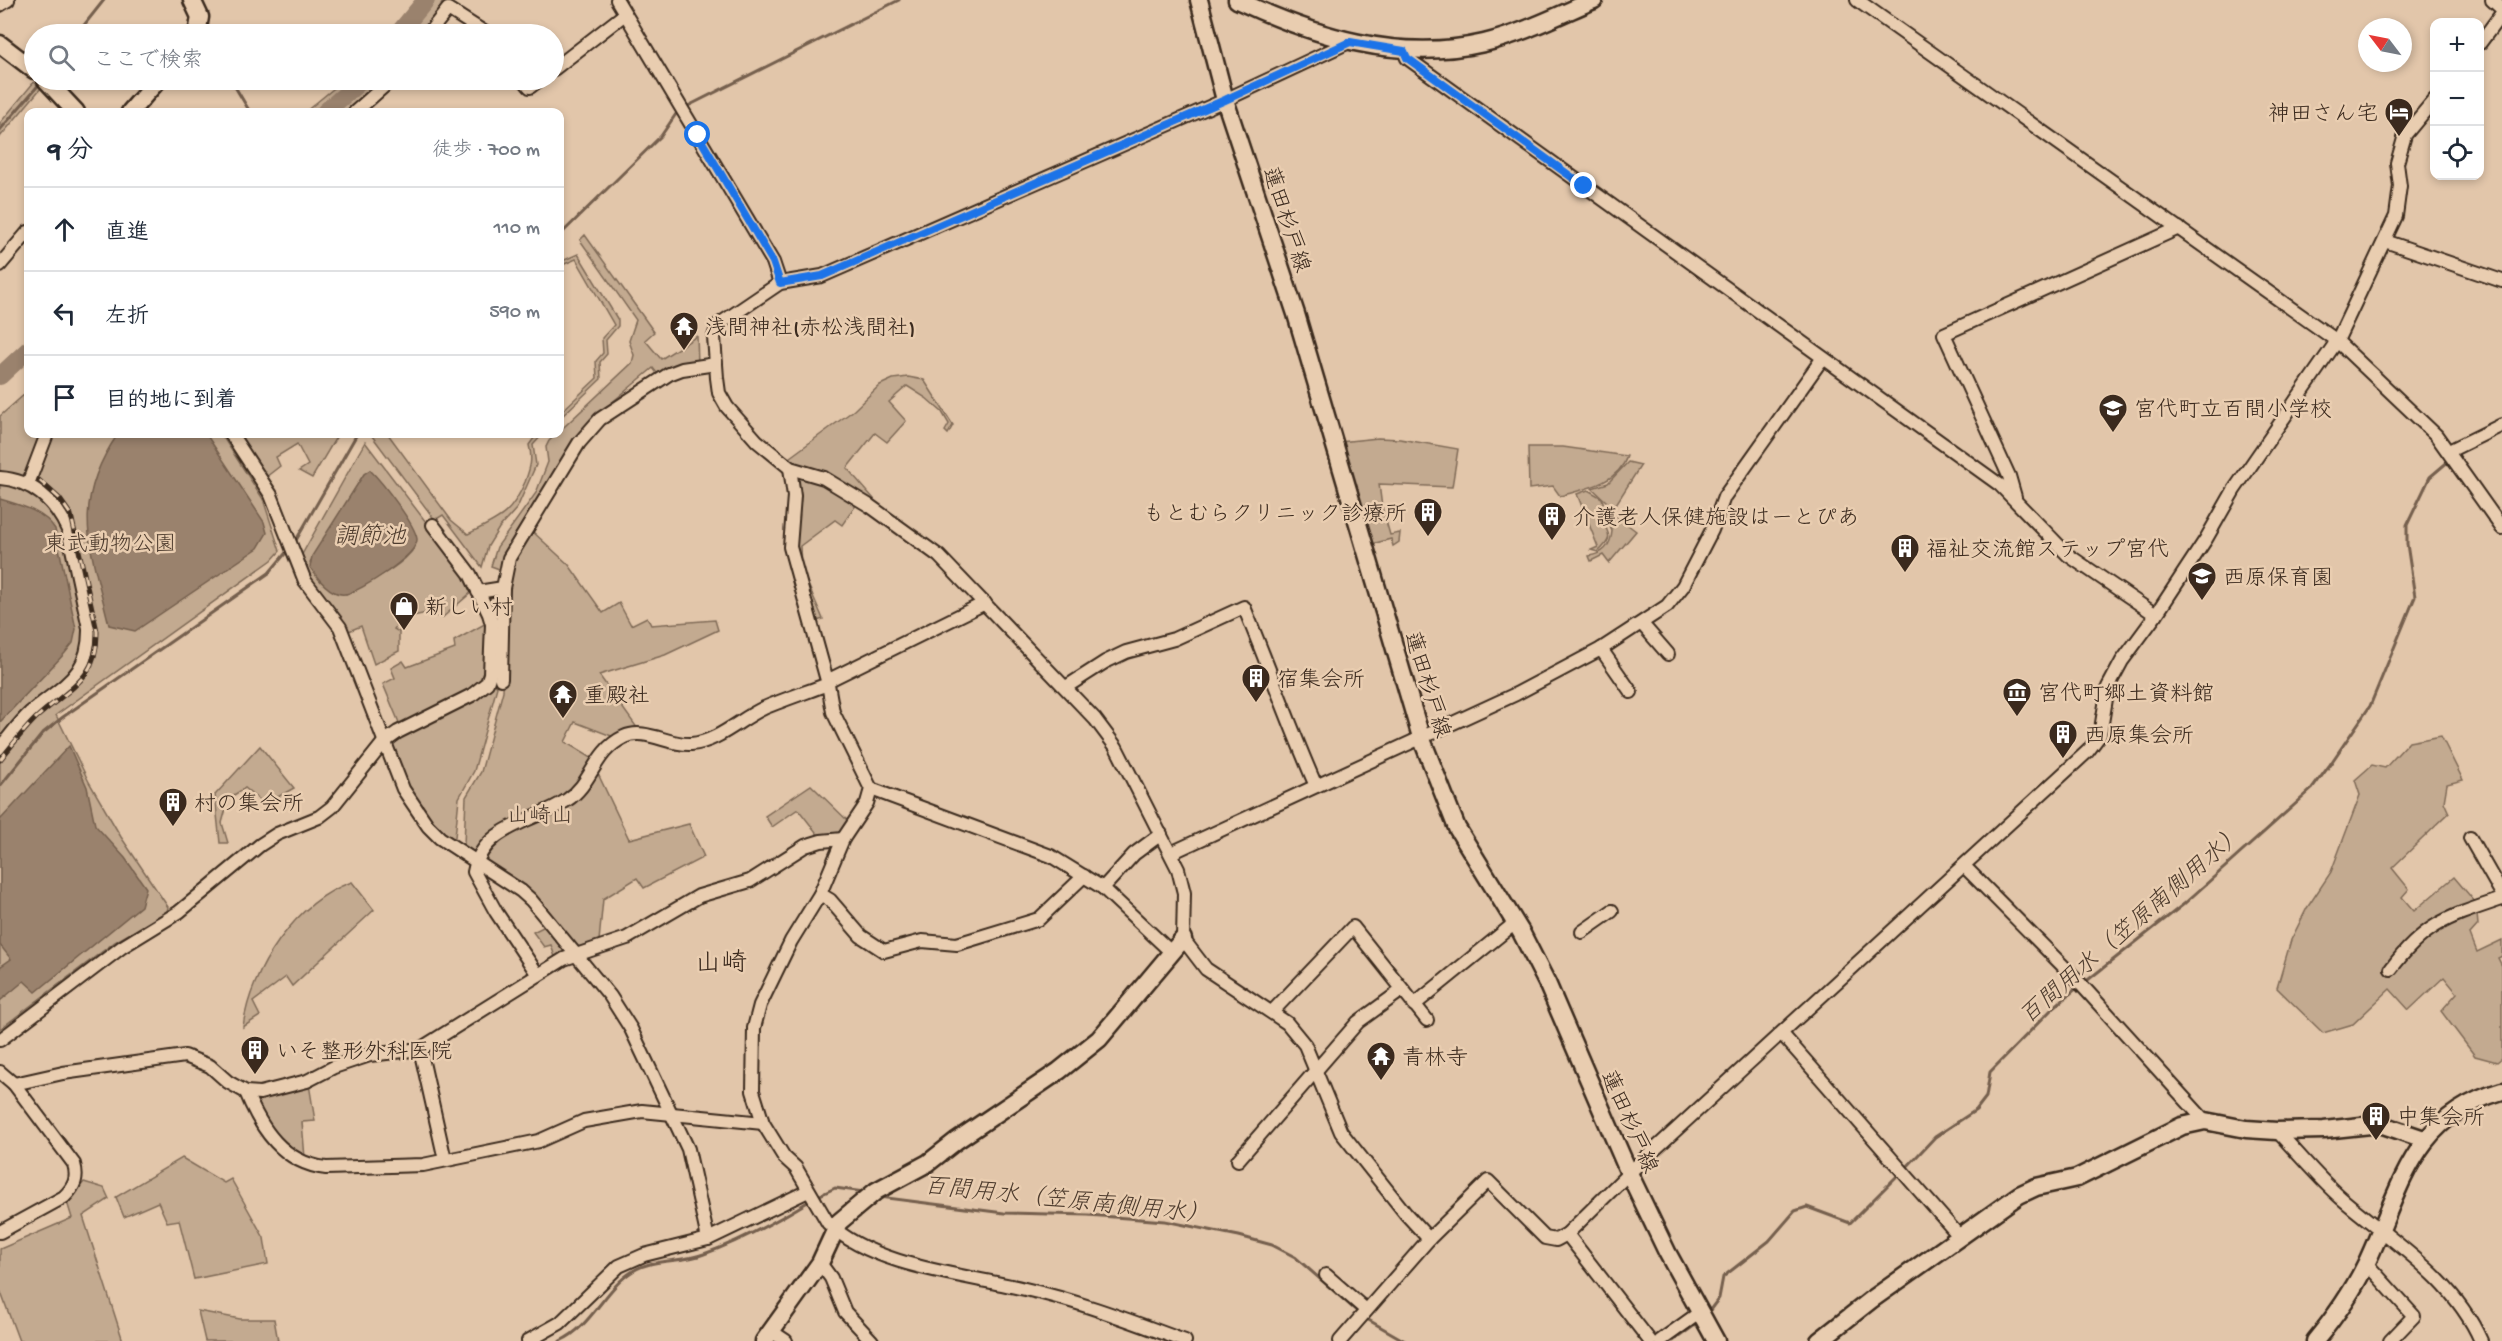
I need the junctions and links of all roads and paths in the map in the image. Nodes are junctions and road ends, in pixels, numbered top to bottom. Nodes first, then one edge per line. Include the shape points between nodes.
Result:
1 (8, 0) edge
2 (192, 0) edge
3 (617, 0) edge
4 (1199, 0) edge
5 (1237, 0) edge
6 (1594, 0) edge
7 (1857, 0) edge
8 (2492, 0) edge
9 (0, 5) edge
10 (2502, 11) edge
11 (625, 14) junction
12 (199, 24) edge
13 (436, 24) edge
14 (471, 24) edge
15 (2484, 37) edge
16 (1350, 42) junction
17 (0, 44) edge
18 (1404, 51) junction
19 (564, 61) edge
20 (24, 62) edge
21 (56, 90) edge
22 (149, 90) edge
23 (379, 90) edge
24 (1225, 100) junction
25 (2430, 105) edge
26 (72, 108) edge
27 (134, 108) edge
28 (359, 108) edge
29 (2179, 228) junction
30 (24, 237) edge
31 (2385, 241) junction
32 (0, 265) edge
33 (2502, 281) edge
34 (780, 283) junction
35 (2337, 341) junction
36 (1822, 359) junction
37 (716, 364) junction
38 (2502, 425) edge
39 (45, 438) edge
40 (234, 438) edge
41 (2449, 451) junction
42 (790, 468) junction
43 (0, 478) edge
44 (28, 484) junction
45 (2015, 498) junction
46 (433, 525) dead end
47 (2502, 528) edge
48 (503, 588) junction
49 (478, 592) junction
50 (985, 603) junction
51 (2156, 615) junction
52 (1642, 624) junction
53 (1601, 649) junction
54 (1668, 654) dead end
55 (501, 679) dead end
56 (828, 682) junction
57 (1066, 687) junction
58 (1631, 692) dead end
59 (1421, 737) junction
60 (384, 742) junction
61 (0, 748) edge
62 (1316, 786) junction
63 (871, 789) junction
64 (1161, 834) junction
65 (2470, 838) dead end
66 (843, 839) junction
67 (1171, 853) junction
68 (476, 862) junction
69 (1964, 866) junction
70 (1084, 876) junction
71 (1103, 888) junction
72 (820, 894) junction
73 (2502, 894) edge
74 (2502, 899) edge
75 (1612, 911) dead end
76 (1515, 923) junction
77 (1582, 932) dead end
78 (1183, 939) junction
79 (1171, 952) junction
80 (577, 954) junction
81 (2391, 969) dead end
82 (538, 975) junction
83 (1402, 990) junction
84 (1414, 1005) junction
85 (1272, 1012) junction
86 (1427, 1020) dead end
87 (1782, 1034) junction
88 (0, 1040) edge
89 (420, 1049) junction
90 (1316, 1071) junction
91 (0, 1072) edge
92 (14, 1084) junction
93 (2502, 1091) edge
94 (246, 1092) junction
95 (672, 1114) junction
96 (2205, 1121) junction
97 (763, 1123) junction
98 (2277, 1131) junction
99 (2424, 1139) junction
100 (446, 1160) junction
101 (1238, 1160) dead end
102 (1629, 1173) junction
103 (808, 1191) junction
104 (835, 1230) junction
105 (2381, 1230) junction
106 (0, 1232) edge
107 (1567, 1234) junction
108 (1960, 1237) junction
109 (708, 1239) junction
110 (1429, 1239) junction
111 (820, 1263) junction
112 (2366, 1263) junction
113 (1326, 1275) dead end
114 (1366, 1310) junction
115 (1699, 1313) junction
116 (768, 1336) edge
117 (528, 1341) edge
118 (786, 1341) edge
119 (872, 1341) edge
120 (1185, 1341) edge
121 (1340, 1341) edge
122 (1650, 1341) edge
123 (1660, 1341) edge
124 (1716, 1341) edge
125 (1819, 1341) edge
126 (2315, 1341) edge
127 (2390, 1341) edge
128 (2481, 1341) edge

1 - 9 street
2 - 12 street via 200,17
3 - 11 street
4 - 24 street, 蓮田杉戸線
5 - 16 street
6 - 18 street via 1485,43
7 - 29 street
8 - 10 street
10 - 15 street
11 - 19 street
11 - 34 street via 773,262
13 - 14 street via 448,9
16 - 18 street
16 - 24 street
17 - 20 street
18 - 36 street via 1407,58
21 - 26 street
22 - 27 street
23 - 28 street
24 - 34 street via 822,276
24 - 59 street, 蓮田杉戸線 via 1296,314
25 - 31 street via 2405,135 2397,163 2400,202
29 - 35 street
29 - 45 street via 1944,334 2009,476
30 - 32 street
31 - 33 street
31 - 35 street
34 - 37 street via 718,325 714,337
35 - 41 street
35 - 51 street via 2234,490
36 - 45 street
36 - 52 street via 1724,496 1712,530 1683,586 1667,606
37 - 42 street via 719,393 727,407 757,441
37 - 48 street via 669,374 600,419 586,433 512,551
38 - 41 street
39 - 44 street
40 - 60 street via 271,495 305,581 340,627
41 - 47 street
42 - 50 street via 824,478 870,506 939,556
42 - 56 street via 794,496 790,548
43 - 44 street
44 - 61 street via 56,507 68,530 90,644 72,680 28,715
45 - 51 street via 2068,555
46 - 49 street via 470,574
48 - 49 street
48 - 55 street
49 - 60 street via 492,624 487,683
50 - 56 street
50 - 57 street
51 - 69 street via 2108,687 2100,735 2088,751
52 - 53 street
52 - 54 street
53 - 58 street
53 - 59 street via 1516,694
56 - 63 street via 833,712
56 - 68 street via 691,744 647,735 627,736 602,753 576,794 510,826 479,854
57 - 62 street via 1126,652 1174,639 1244,607
57 - 64 street via 1116,747
59 - 62 street
59 - 76 street, 蓮田杉戸線 via 1457,828
60 - 68 street via 403,789 428,826
60 - 88 street via 332,807 260,845 179,912 122,947
62 - 67 street
63 - 66 street via 867,803
63 - 70 street via 1051,856
64 - 67 street
64 - 71 street via 1134,854
65 - 73 street
66 - 72 street
66 - 80 street via 805,846 750,881 699,896 627,938
67 - 78 street via 1184,893
68 - 80 street via 521,891
68 - 82 street via 474,872
69 - 87 street
69 - 96 street via 2077,980
70 - 71 street
70 - 72 street via 1039,919 957,944 922,941 884,951 861,936
71 - 79 street
72 - 97 street via 791,941 760,1005 754,1028 753,1091
74 - 81 street via 2462,912 2425,931
75 - 77 street
76 - 84 street
76 - 102 street, 蓮田杉戸線 via 1547,983
78 - 79 street
78 - 85 street via 1206,969
79 - 104 street via 1099,1039 928,1163 876,1191 839,1222
80 - 82 street
80 - 95 street via 631,1029
82 - 89 street
83 - 84 street
83 - 85 street via 1353,927
83 - 90 street via 1358,1022
84 - 86 street
85 - 90 street via 1305,1045
87 - 102 street
87 - 108 street
89 - 94 street via 370,1055 307,1081 260,1093
89 - 100 street
90 - 101 street
90 - 110 street via 1341,1132
91 - 92 street
92 - 94 street via 184,1056 210,1066
92 - 106 street via 74,1164 76,1180 64,1197
93 - 99 street via 2475,1099
94 - 100 street via 256,1118 272,1141 311,1166 388,1167
95 - 97 street
95 - 100 street via 623,1112 584,1121 539,1141
95 - 109 street via 692,1162
96 - 98 street
96 - 108 street via 2182,1126 2078,1178 2019,1195
97 - 103 street
98 - 99 street via 2380,1124
98 - 105 street via 2339,1196
99 - 105 street via 2411,1159
102 - 107 street
102 - 115 street, 蓮田杉戸線
103 - 104 street
103 - 109 street
104 - 111 street
104 - 120 street via 912,1266 1027,1289
105 - 112 street
105 - 128 street via 2438,1278 2463,1306
107 - 110 street via 1556,1240 1545,1238 1488,1181
107 - 122 street
108 - 125 street
109 - 117 street via 644,1255 619,1266 560,1323
110 - 114 street
111 - 116 street
111 - 119 street via 845,1312
112 - 126 street
112 - 127 street via 2414,1316
113 - 114 street
114 - 121 street
115 - 123 street
115 - 124 street, 蓮田杉戸線
116 - 118 street

